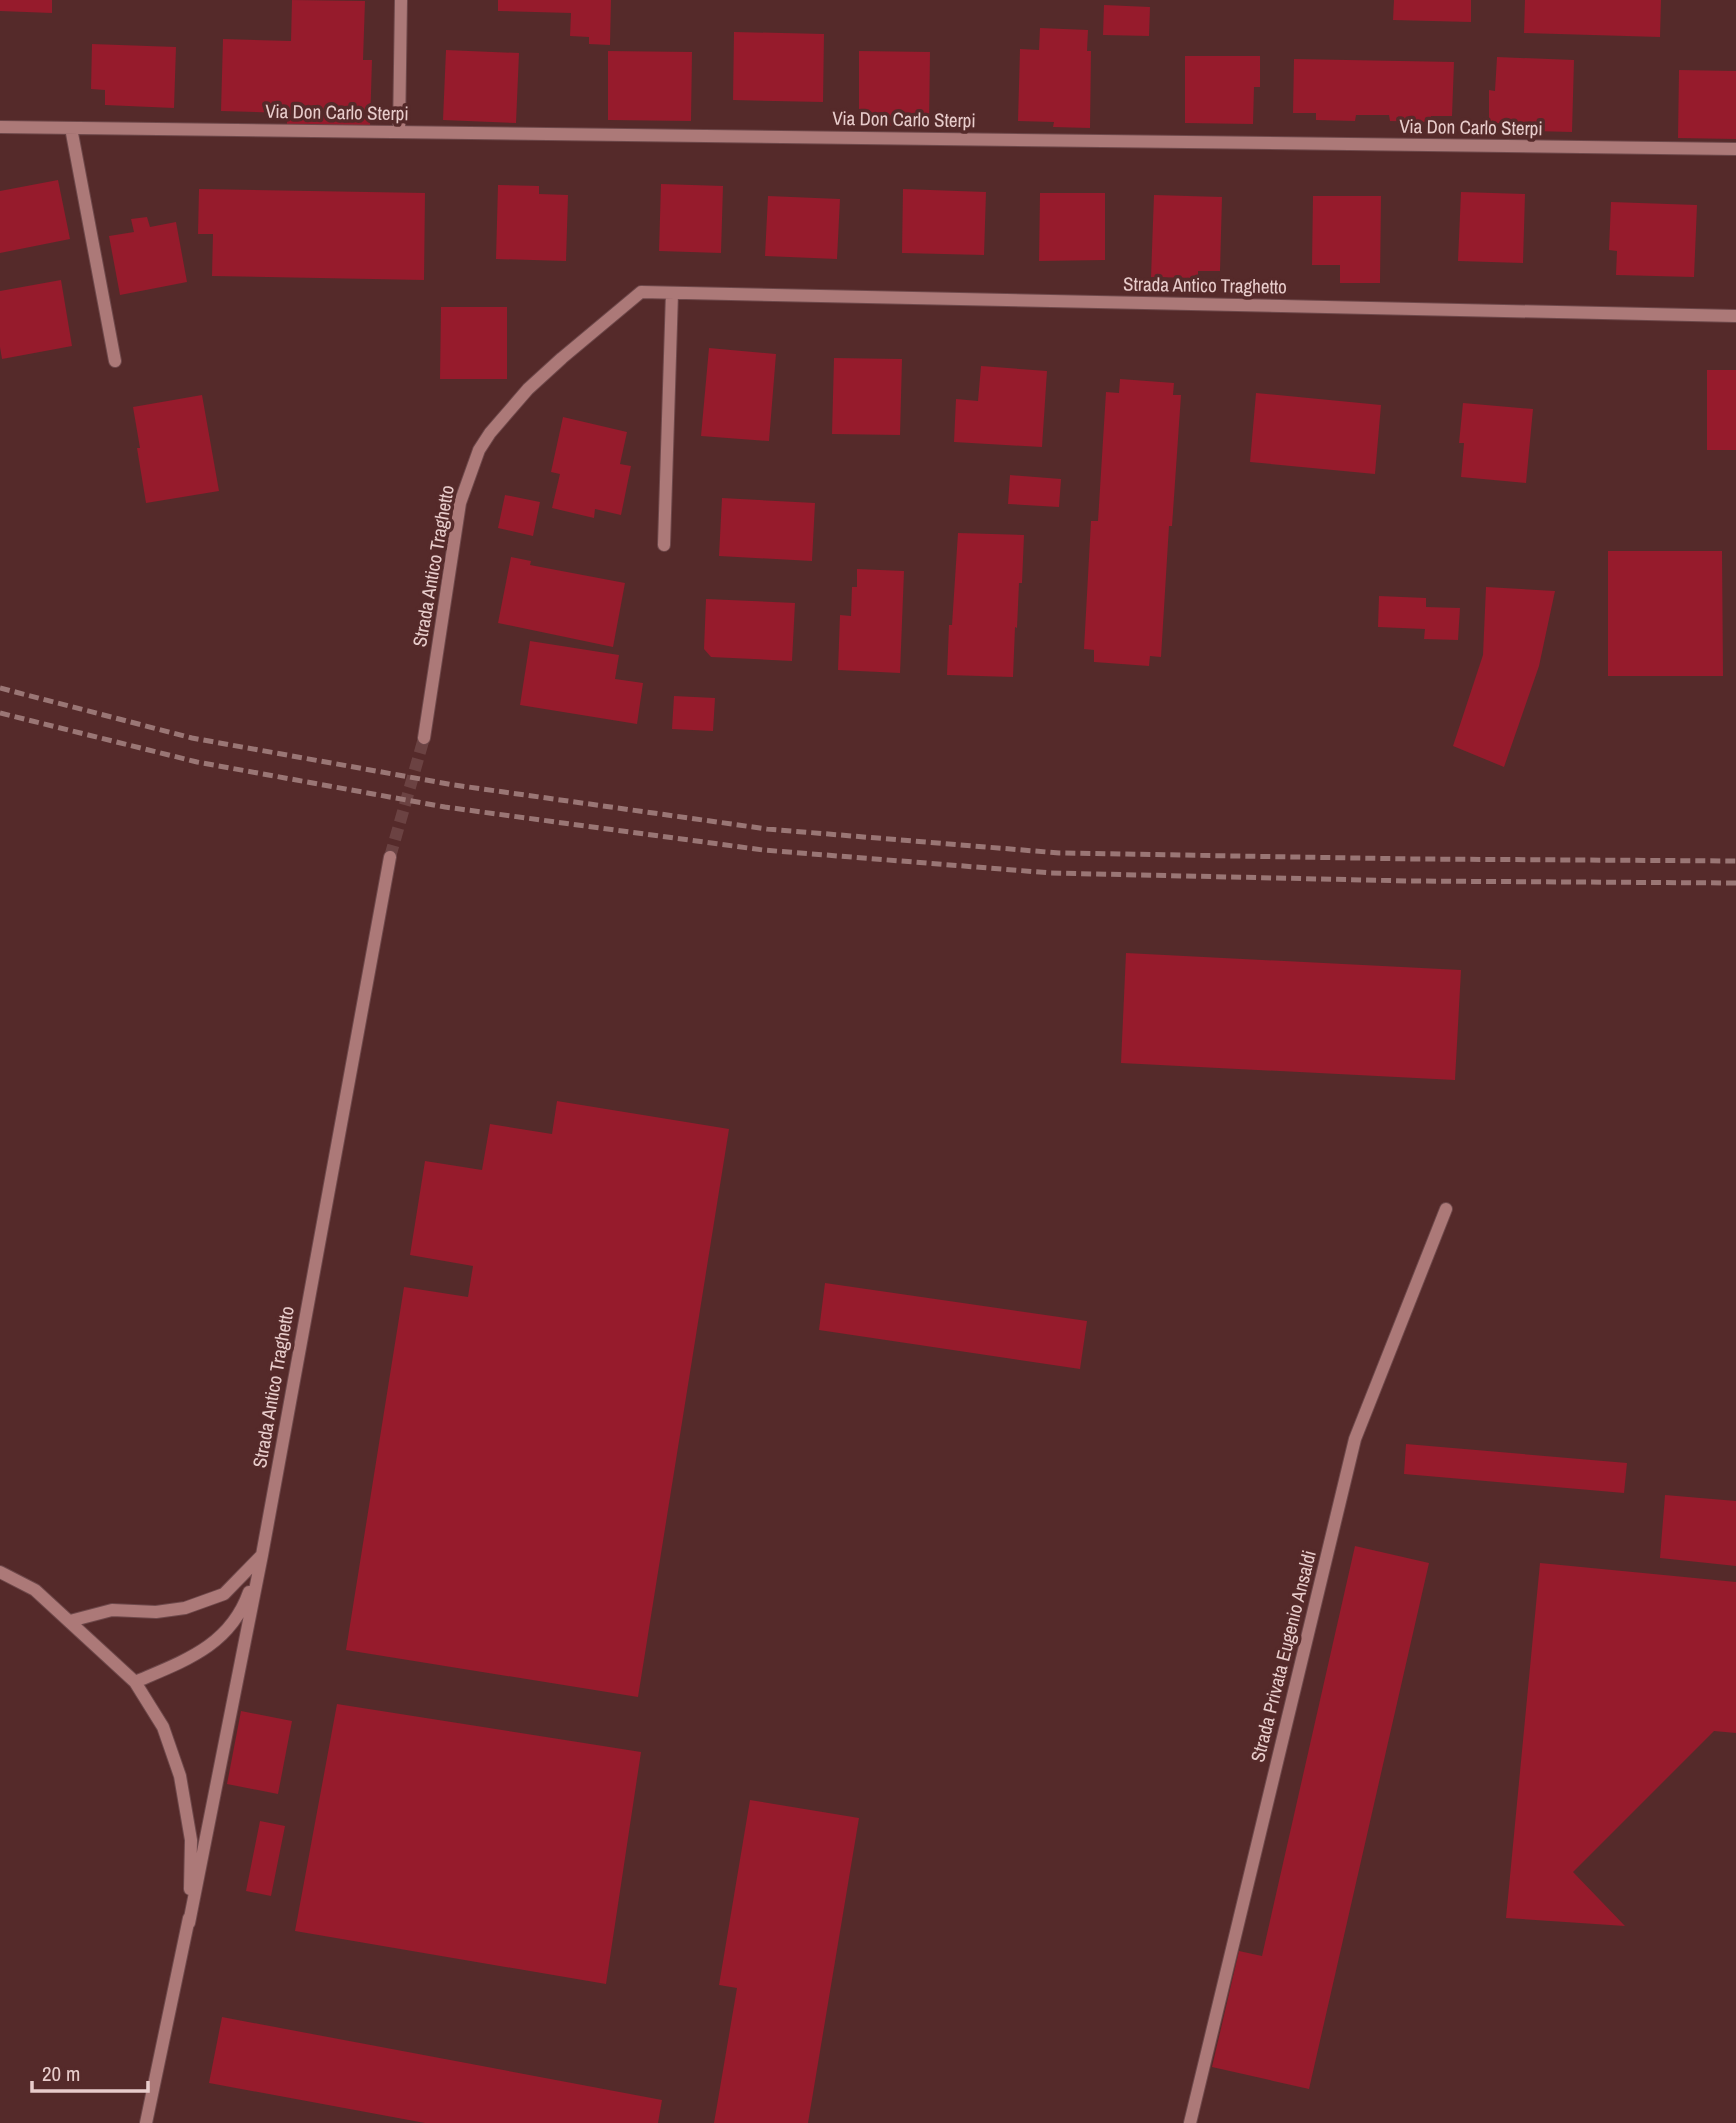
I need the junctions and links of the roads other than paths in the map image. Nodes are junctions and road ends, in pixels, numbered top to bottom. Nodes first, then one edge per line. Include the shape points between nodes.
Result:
1 (401, 0) edge
2 (0, 127) edge
3 (71, 128) junction
4 (399, 132) junction
5 (1736, 149) edge
6 (672, 293) junction
7 (1736, 316) edge
8 (115, 361) dead end
9 (664, 545) dead end
10 (424, 738) tunnel mouth
11 (390, 857) tunnel mouth
12 (1446, 1209) dead end
13 (262, 1555) junction
14 (0, 1572) edge
15 (70, 1621) junction
16 (135, 1682) junction
17 (189, 1923) junction
18 (146, 2123) edge
19 (1190, 2123) edge

1 - 4 street
2 - 3 street, Via Don Carlo Sterpi
3 - 4 street, Via Don Carlo Sterpi
3 - 8 street
4 - 5 street, Via Don Carlo Sterpi
6 - 7 street, Strada Antico Traghetto
6 - 9 street
6 - 10 street, Strada Antico Traghetto via 640,292 528,389 479,450 460,503
11 - 13 street, Strada Antico Traghetto
12 - 19 street, Strada Privata Eugenio Ansaldi via 1355,1439
13 - 15 street via 224,1594 185,1608 112,1610
13 - 16 street via 244,1604 226,1632 190,1658
13 - 17 street, Strada Antico Traghetto
14 - 15 street, Strada Antico Traghetto via 35,1590
15 - 16 street, Strada Antico Traghetto
16 - 17 street, Strada Antico Traghetto via 163,1727 180,1776 191,1840
17 - 18 street, Strada Antico Traghetto

